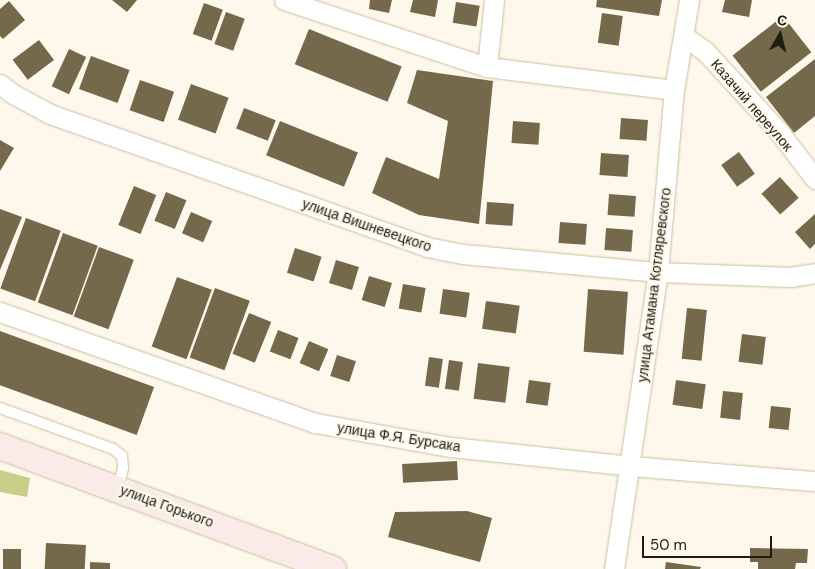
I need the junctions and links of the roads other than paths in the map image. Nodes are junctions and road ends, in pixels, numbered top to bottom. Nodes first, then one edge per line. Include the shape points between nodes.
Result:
1 (494, 0) edge
2 (689, 0) edge
3 (295, 2) edge
4 (684, 36) junction
5 (487, 67) junction
6 (0, 84) edge
7 (674, 90) junction
8 (815, 179) edge
9 (658, 272) junction
10 (815, 273) edge
11 (0, 312) edge
12 (0, 408) edge
13 (0, 446) edge
14 (631, 466) junction
15 (815, 481) edge
16 (118, 488) junction
17 (292, 562) edge
18 (333, 569) edge
19 (614, 569) edge

1 - 5 street
2 - 4 street, улица Атамана Котляревского
3 - 5 street
4 - 7 street, улица Атамана Котляревского
4 - 8 street, Казачий переулок via 712,58 780,133
5 - 7 street
6 - 9 street, улица Вишневецкого via 50,114 427,247 463,254
7 - 9 street, улица Атамана Котляревского
9 - 10 street, улица Вишневецкого via 790,277
9 - 14 street, улица Атамана Котляревского
11 - 14 street, улица Ф.Я. Бурсака via 316,423 451,447
12 - 16 lane via 113,449 122,456
13 - 16 main road, улица Горького
14 - 15 street, улица Ф.Я. Бурсака
14 - 19 street, улица Атамана Котляревского
16 - 17 main road, улица Горького
17 - 18 main road, улица Горького

